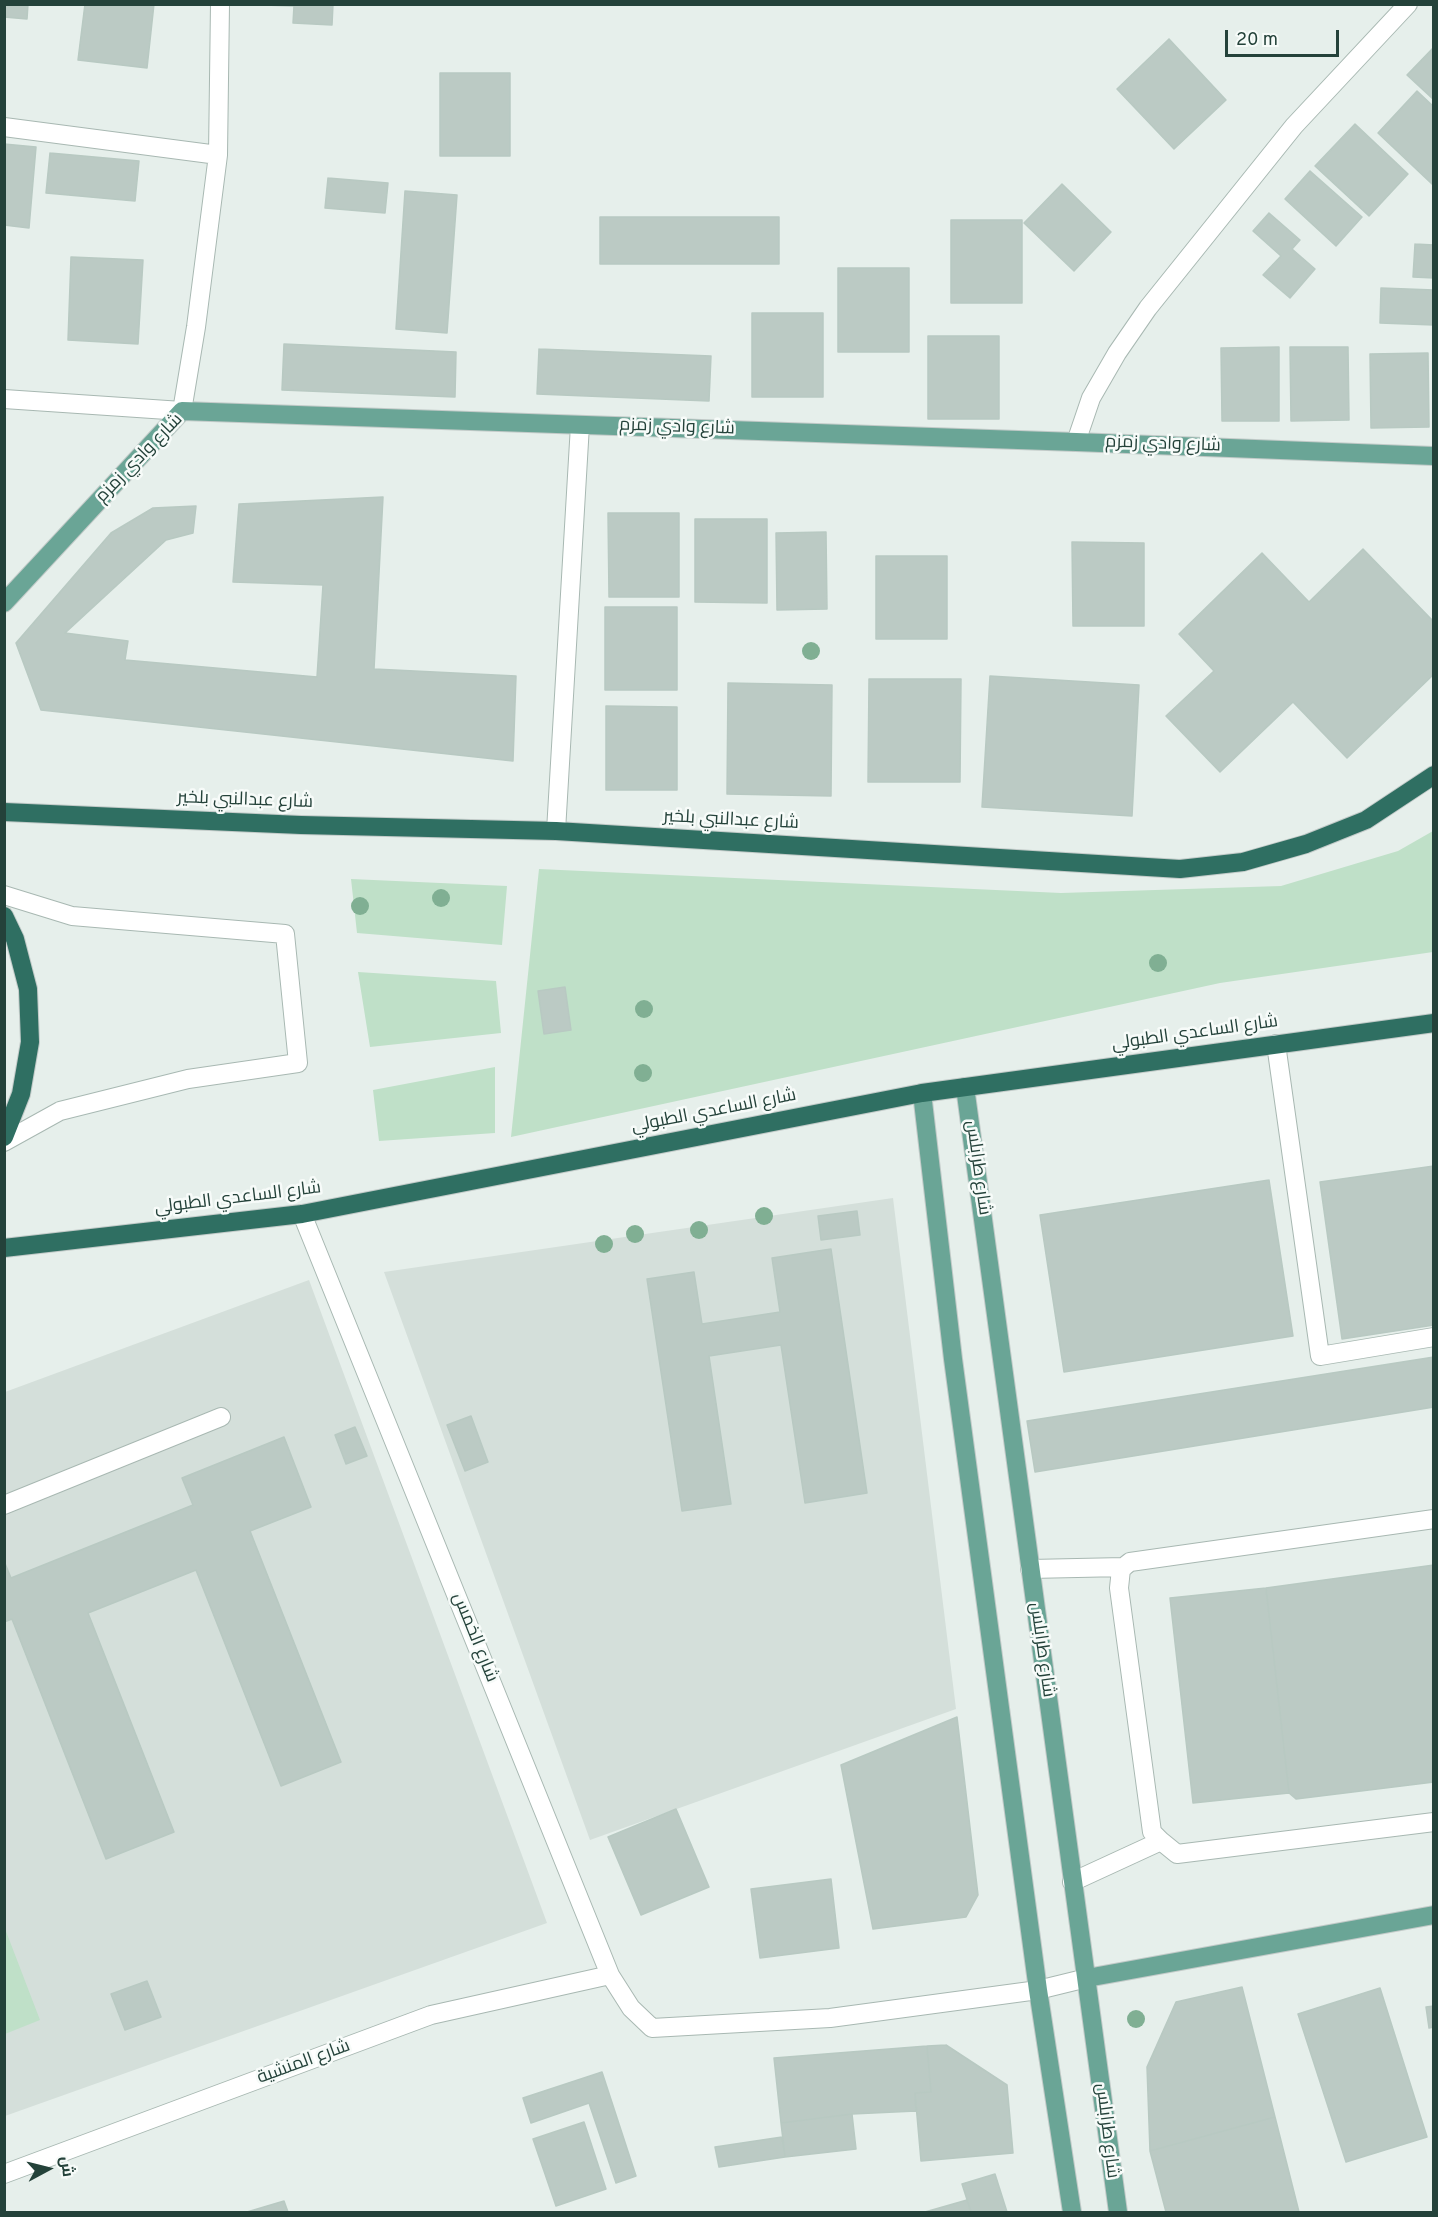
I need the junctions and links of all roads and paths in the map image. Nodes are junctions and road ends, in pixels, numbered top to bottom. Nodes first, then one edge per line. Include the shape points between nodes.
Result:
1 (220, 4) edge
2 (1408, 4) edge
3 (4, 127) edge
4 (218, 155) junction
5 (4, 399) edge
6 (182, 411) junction
7 (580, 425) junction
8 (1076, 442) junction
9 (1434, 456) edge
10 (4, 603) edge
11 (1434, 775) edge
12 (4, 812) edge
13 (556, 831) junction
14 (4, 895) edge
15 (4, 916) edge
16 (1434, 1023) edge
17 (1276, 1044) junction
18 (965, 1087) junction
19 (922, 1093) junction
20 (4, 1139) edge
21 (302, 1214) junction
22 (4, 1248) edge
23 (1434, 1337) edge
24 (221, 1417) dead end
25 (4, 1505) edge
26 (1434, 1519) edge
27 (1124, 1567) junction
28 (1030, 1569) junction
29 (1434, 1822) edge
30 (1161, 1841) junction
31 (1072, 1882) junction
32 (1434, 1915) edge
33 (610, 1976) junction
34 (1087, 1978) junction
35 (1038, 1990) junction
36 (4, 2174) edge
37 (1072, 2212) edge
38 (1118, 2212) edge

1 - 4 street
2 - 8 street via 1294,126 1148,308 1091,399
3 - 4 street
4 - 6 street
5 - 6 street
6 - 7 main road, شارع وادي زمزم
6 - 10 main road, شارع وادي زمزم
7 - 8 main road, شارع وادي زمزم
7 - 13 street
8 - 9 main road, شارع وادي زمزم
11 - 13 highway, شارع عبدالنبي بلخير via 1366,820 1306,844 1243,862 1180,869
12 - 13 highway, شارع عبدالنبي بلخير
14 - 20 street via 72,916 285,934 298,1063 188,1079 60,1111
15 - 20 highway via 15,939 28,989 30,1042 21,1094
16 - 17 highway, شارع الساعدي الطبولي
17 - 18 highway, شارع الساعدي الطبولي
17 - 23 street via 1320,1356
18 - 19 highway, شارع الساعدي الطبولي
18 - 28 main road, شارع طرابلس
19 - 21 highway, شارع الساعدي الطبولي
19 - 35 main road
21 - 22 highway, شارع الساعدي الطبولي
21 - 33 street, شارع الخمس
24 - 25 street
26 - 27 street via 1130,1562
27 - 28 street
27 - 30 street via 1119,1588 1152,1832
28 - 31 main road, شارع طرابلس
29 - 30 street via 1177,1854
30 - 31 street
31 - 34 main road, شارع طرابلس
32 - 34 main road
33 - 35 street, شارع الخمس via 631,2008 652,2028 830,2018
33 - 36 street, شارع المنشية via 431,2015
34 - 35 street
34 - 38 main road, شارع طرابلس
35 - 37 main road

